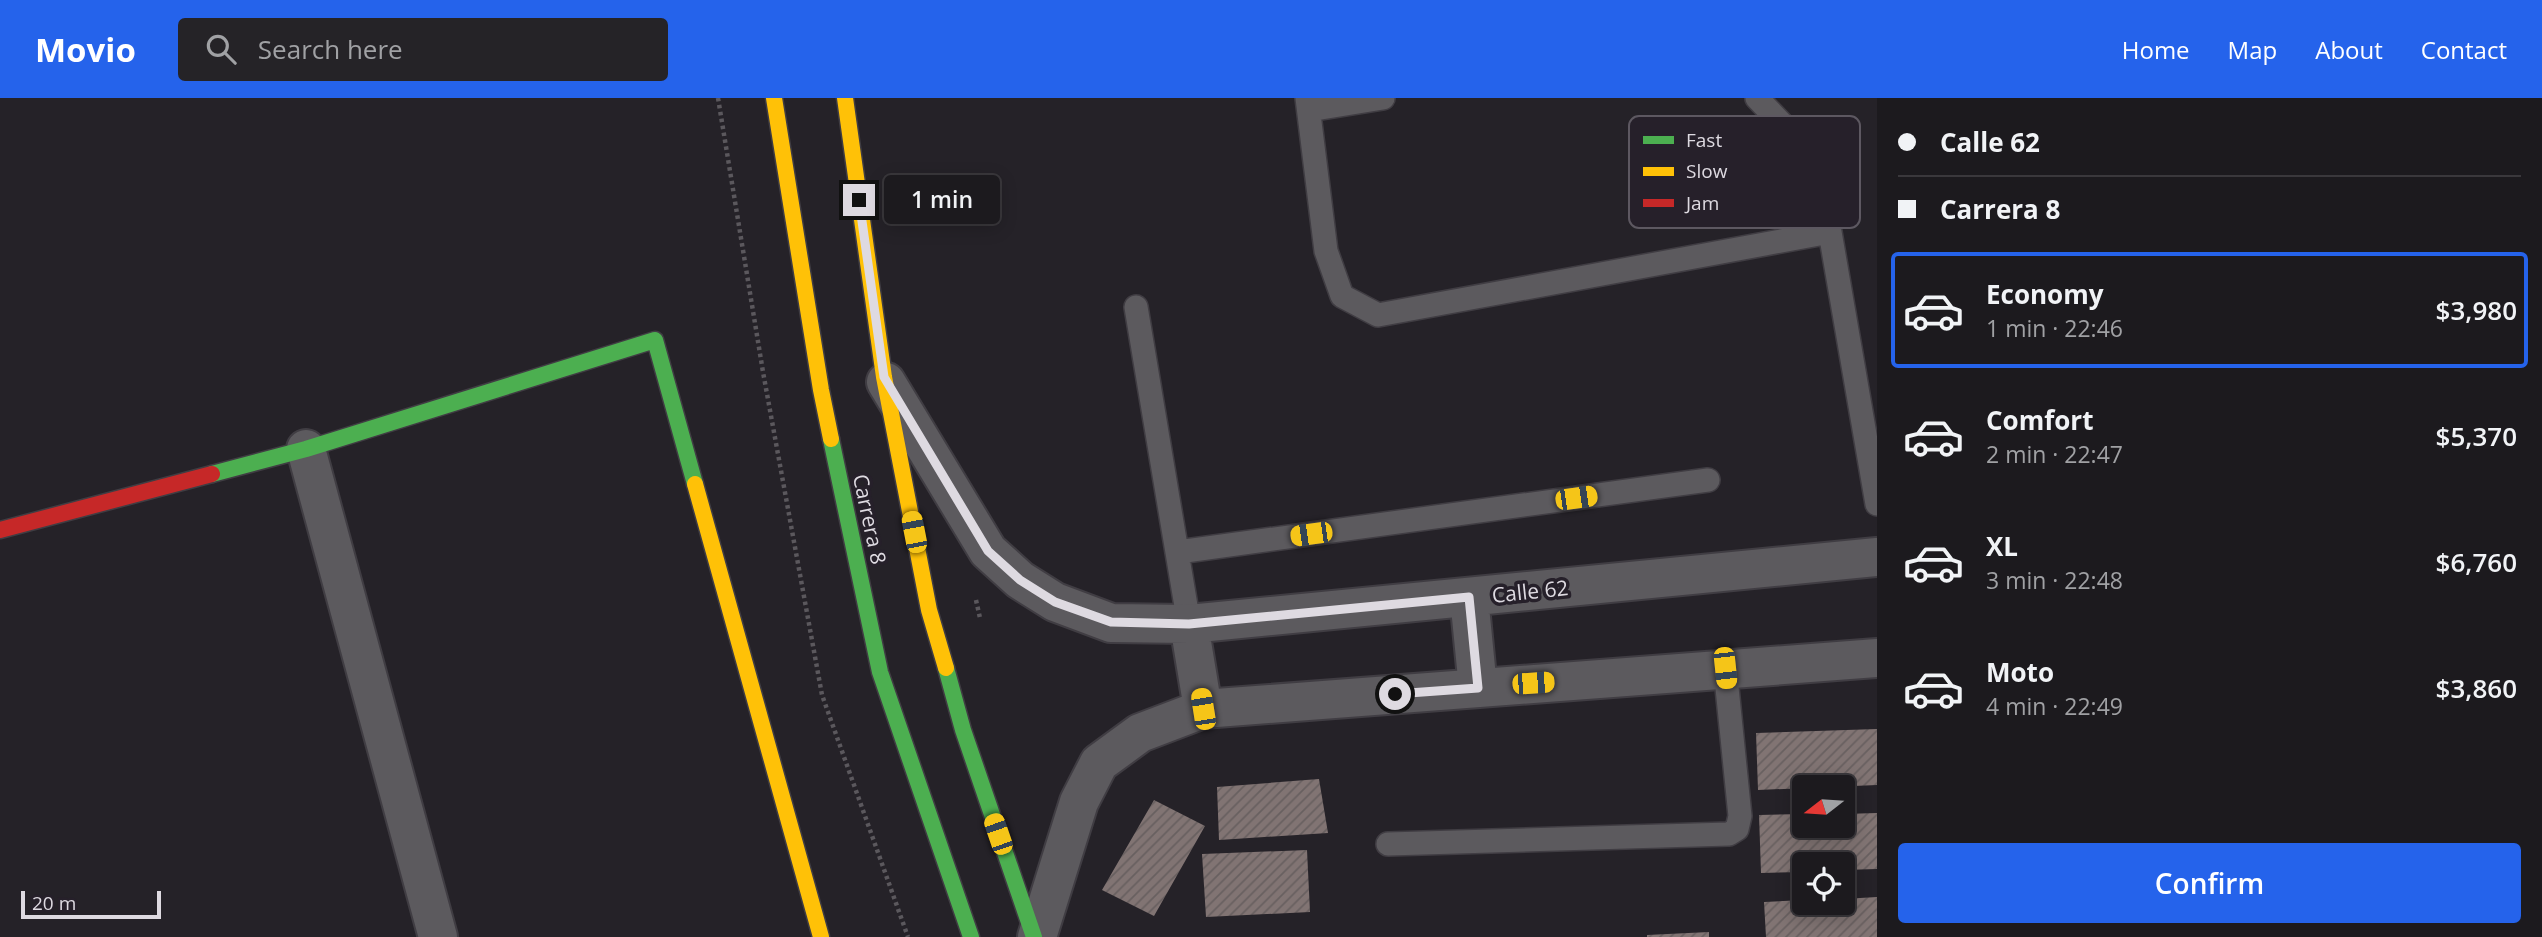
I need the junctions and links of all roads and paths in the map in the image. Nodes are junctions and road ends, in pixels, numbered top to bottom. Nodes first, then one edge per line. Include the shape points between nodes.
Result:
1 (718, 98) edge
2 (774, 98) edge
3 (845, 98) edge
4 (1383, 98) edge
5 (1757, 98) edge
6 (1308, 104) edge
7 (1774, 116) edge
8 (1828, 228) edge
9 (1830, 232) junction
10 (1136, 307) dead end
11 (884, 377) junction
12 (306, 449) junction
13 (1708, 480) dead end
14 (1877, 504) edge
15 (0, 530) edge
16 (1178, 552) junction
17 (1877, 557) edge
18 (1469, 597) junction
19 (975, 598) dead end
20 (982, 624) dead end
21 (1189, 624) junction
22 (1877, 658) edge
23 (1725, 668) junction
24 (1478, 688) junction
25 (1203, 709) junction
26 (1388, 844) dead end
27 (438, 937) edge
28 (821, 937) edge
29 (908, 937) edge
30 (971, 937) edge
31 (1035, 937) edge

1 - 29 path via 822,695
2 - 30 main road, Carrera 8 via 821,390 880,672
3 - 11 main road, Carrera 8
4 - 6 lane
5 - 7 lane
6 - 9 lane via 1326,251 1342,296 1378,315
8 - 9 lane
9 - 14 lane
10 - 16 lane
11 - 21 street, Calle 62 via 988,551 1020,580 1055,602 1111,622
11 - 31 main road, Carrera 8 via 929,610 963,730
12 - 15 main road
12 - 27 street
12 - 28 main road via 655,340
13 - 16 lane
16 - 21 lane
17 - 18 street, Calle 62
18 - 21 street, Calle 62
18 - 24 street
19 - 20 path
21 - 25 street
22 - 23 street
23 - 24 street
23 - 26 lane via 1740,816 1737,829 1728,834
24 - 25 street
25 - 31 street via 1140,733 1099,763 1079,802

